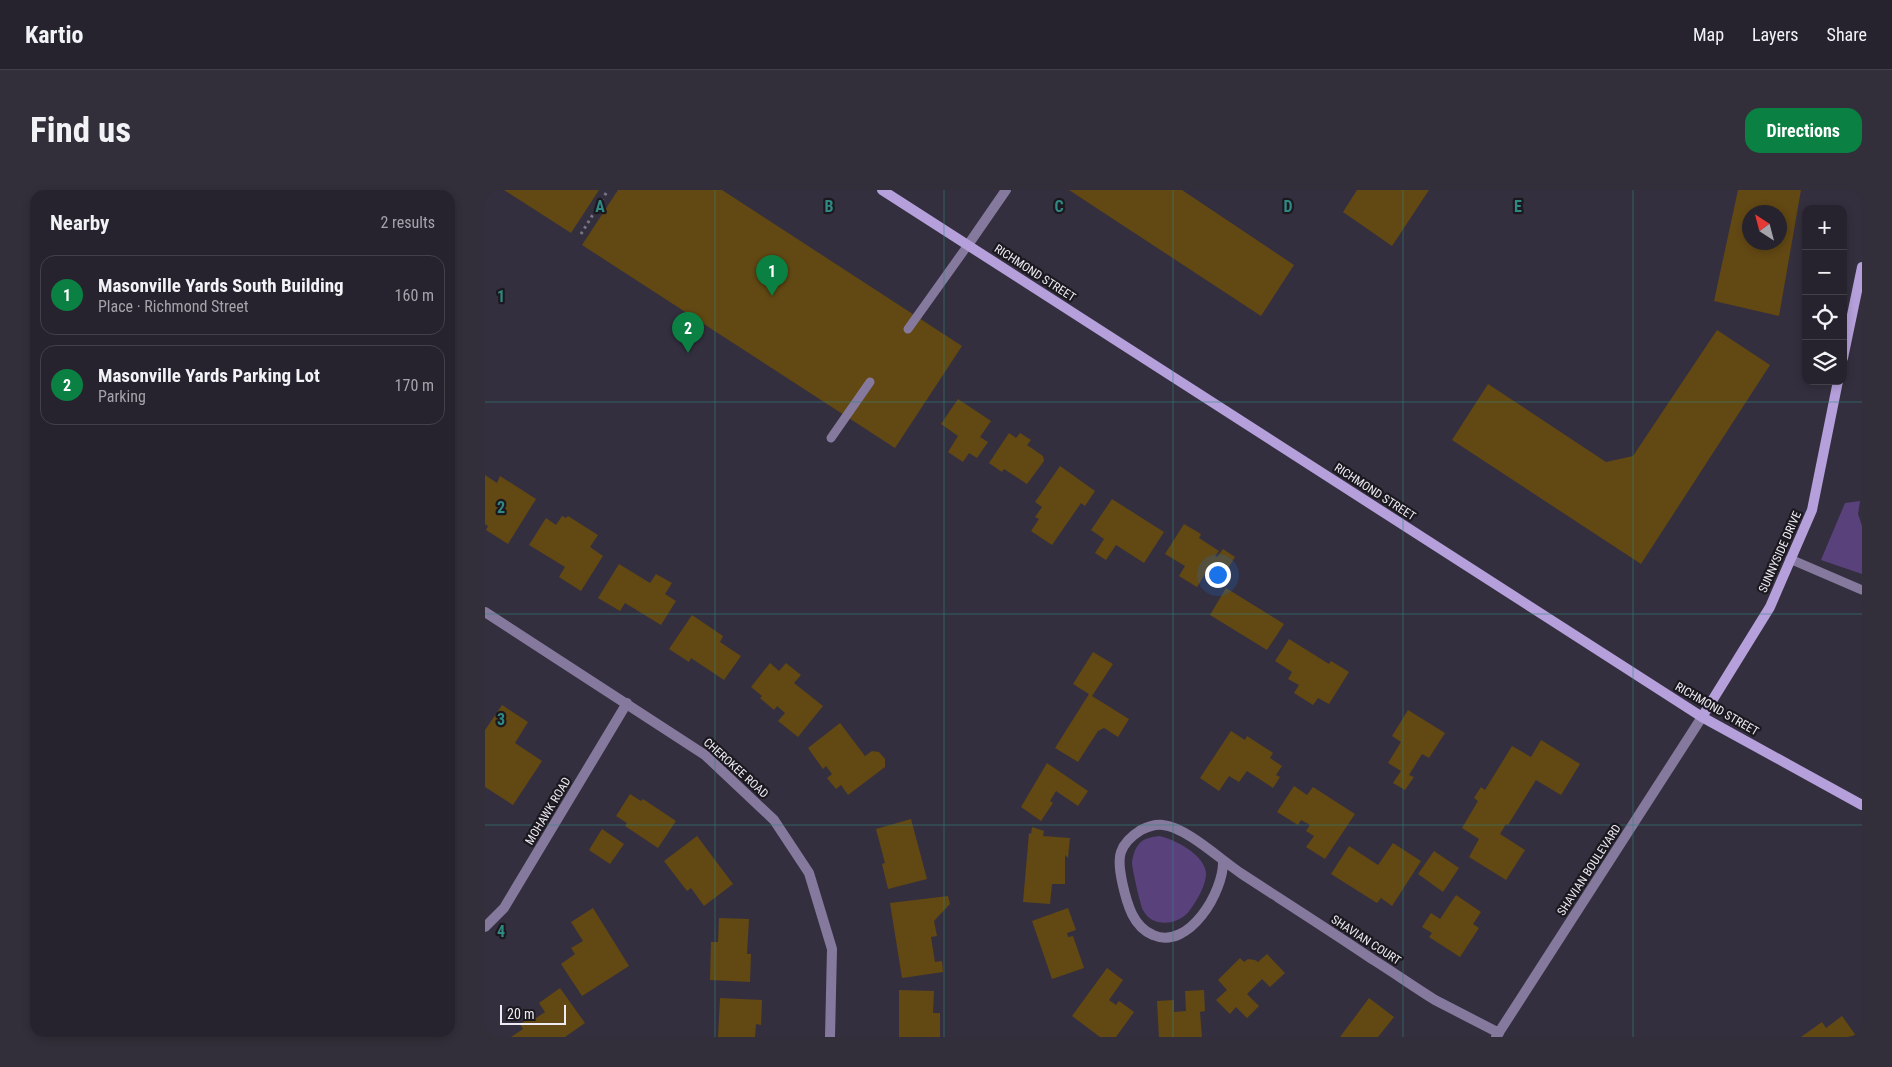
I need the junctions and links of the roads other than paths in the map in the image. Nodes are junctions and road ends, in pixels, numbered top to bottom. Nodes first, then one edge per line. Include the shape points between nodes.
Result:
1 (882, 190) edge
2 (1006, 190) edge
3 (968, 245) junction
4 (1862, 267) edge
5 (908, 329) dead end
6 (1847, 340) edge
7 (870, 382) dead end
8 (1838, 385) edge
9 (831, 438) dead end
10 (1790, 559) junction
11 (1862, 590) edge
12 (485, 612) edge
13 (627, 703) junction
14 (1702, 717) junction
15 (1862, 805) edge
16 (1223, 861) junction
17 (485, 928) edge
18 (1497, 1035) edge
19 (830, 1037) edge

1 - 3 main road, RICHMOND STREET
2 - 3 street
3 - 5 lane
3 - 14 main road, RICHMOND STREET
4 - 6 main road
7 - 9 lane
8 - 10 main road, SUNNYSIDE DRIVE via 1812,510
10 - 11 lane
10 - 14 main road, SUNNYSIDE DRIVE via 1770,607
12 - 13 street, CHEROKEE ROAD
13 - 17 street, MOHAWK ROAD via 504,908
13 - 19 street, CHEROKEE ROAD via 712,761 774,820 809,873 832,949
14 - 15 main road, RICHMOND STREET
14 - 18 street, SHAVIAN BOULEVARD
16 - 16 street, SHAVIAN COURT via 1189,836 1162,824 1137,833 1126,842 1120,853 1120,873 1138,925 1159,938 1182,934 1205,910 1218,889 1224,870
16 - 18 street, SHAVIAN COURT via 1434,999

